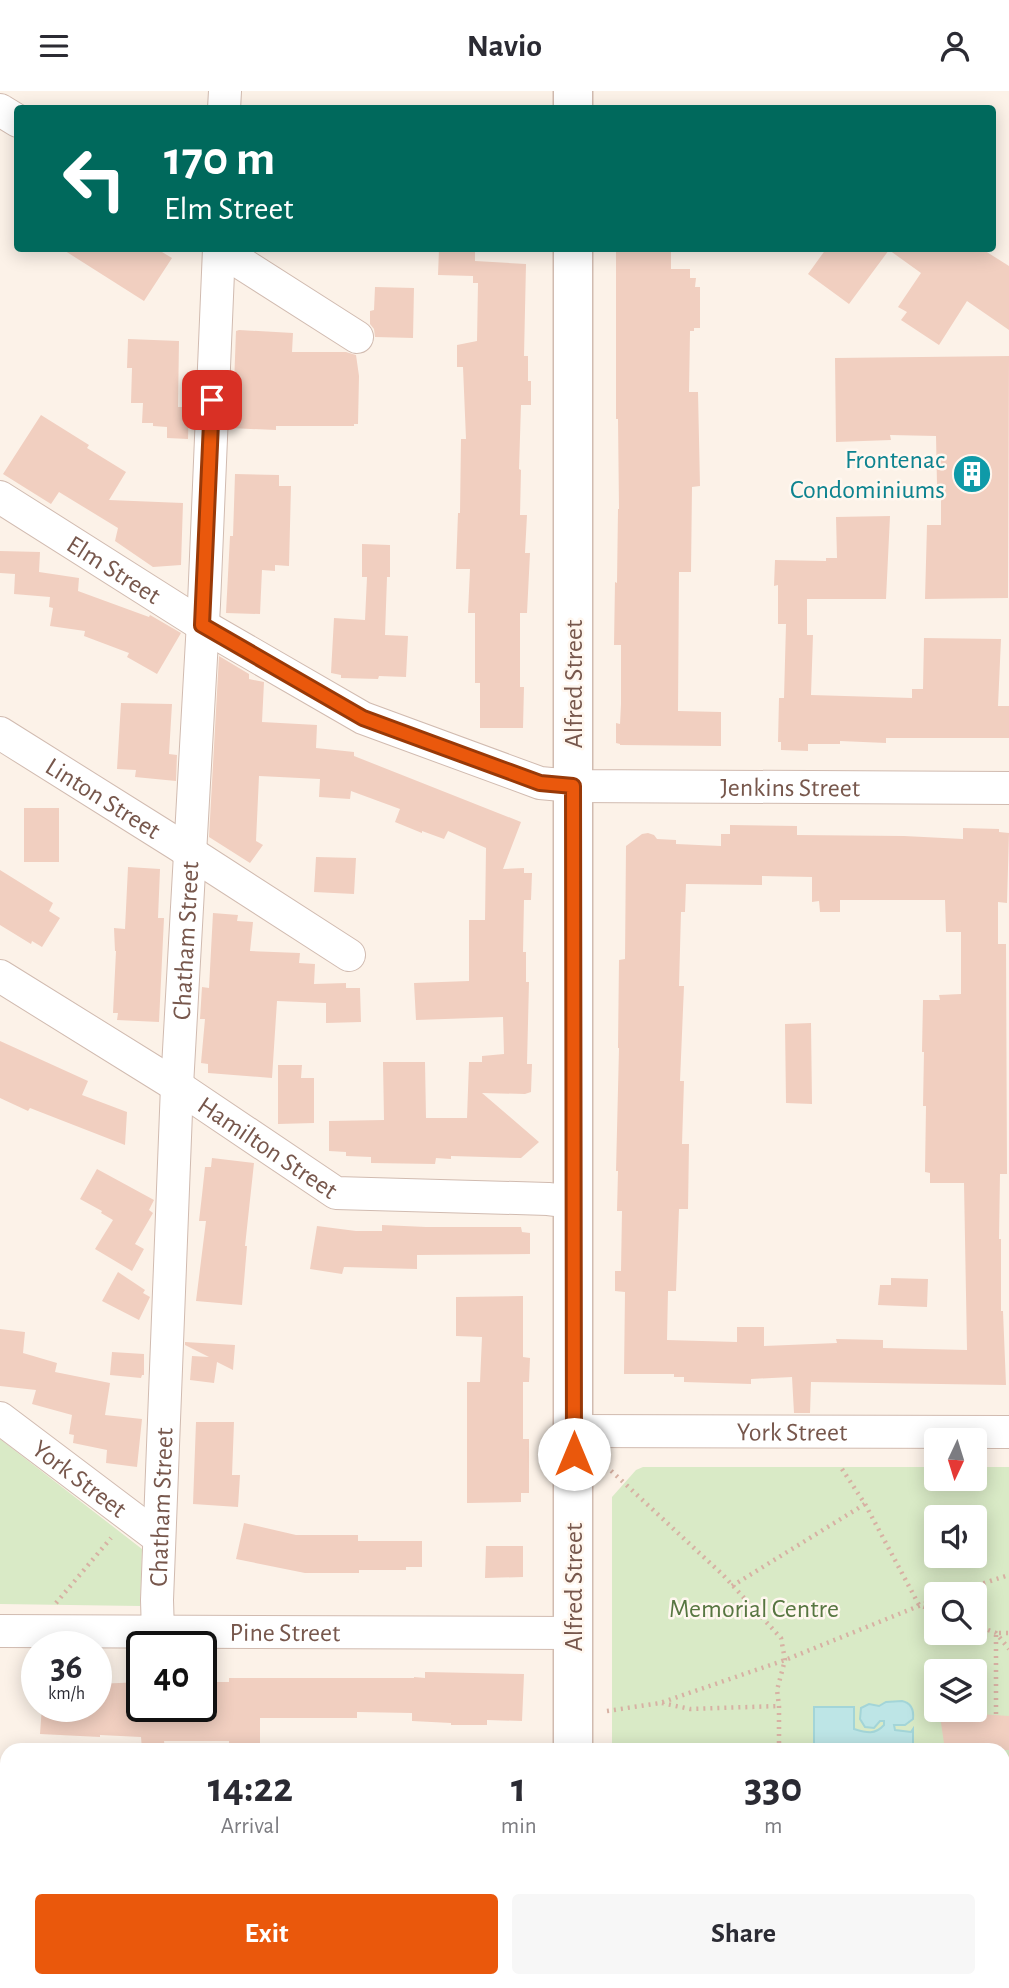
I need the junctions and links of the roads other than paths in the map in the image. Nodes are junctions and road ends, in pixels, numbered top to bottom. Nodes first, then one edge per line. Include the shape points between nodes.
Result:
1 (219, 252) edge
2 (224, 252) edge
3 (573, 252) edge
4 (358, 337) dead end
5 (0, 497) edge
6 (202, 625) junction
7 (0, 733) edge
8 (573, 786) junction
9 (1009, 788) edge
10 (189, 852) junction
11 (349, 955) dead end
12 (0, 976) edge
13 (177, 1087) junction
14 (573, 1202) junction
15 (0, 1418) edge
16 (575, 1431) junction
17 (1009, 1432) edge
18 (159, 1538) junction
19 (0, 1631) edge
20 (158, 1631) edge
21 (126, 1633) edge
22 (217, 1633) edge
23 (572, 1633) junction
24 (573, 1743) edge

1 - 6 street, Chatham Street
2 - 4 street
3 - 8 street, Alfred Street
5 - 6 street, Elm Street
6 - 8 street, Elm Street via 363,718 540,783
6 - 10 street, Chatham Street
7 - 10 street, Linton Street
8 - 9 street, Jenkins Street
8 - 14 street, Alfred Street
10 - 11 street, Linton Street
10 - 13 street, Chatham Street
12 - 13 street, Hamilton Street
13 - 14 street, Hamilton Street via 336,1193
13 - 18 street, Chatham Street
14 - 16 street, Alfred Street
15 - 18 street, York Street
16 - 17 street, York Street
16 - 23 street, Alfred Street
18 - 20 street, Chatham Street
19 - 21 street, Pine Street
22 - 23 street, Pine Street
23 - 24 street, Alfred Street

